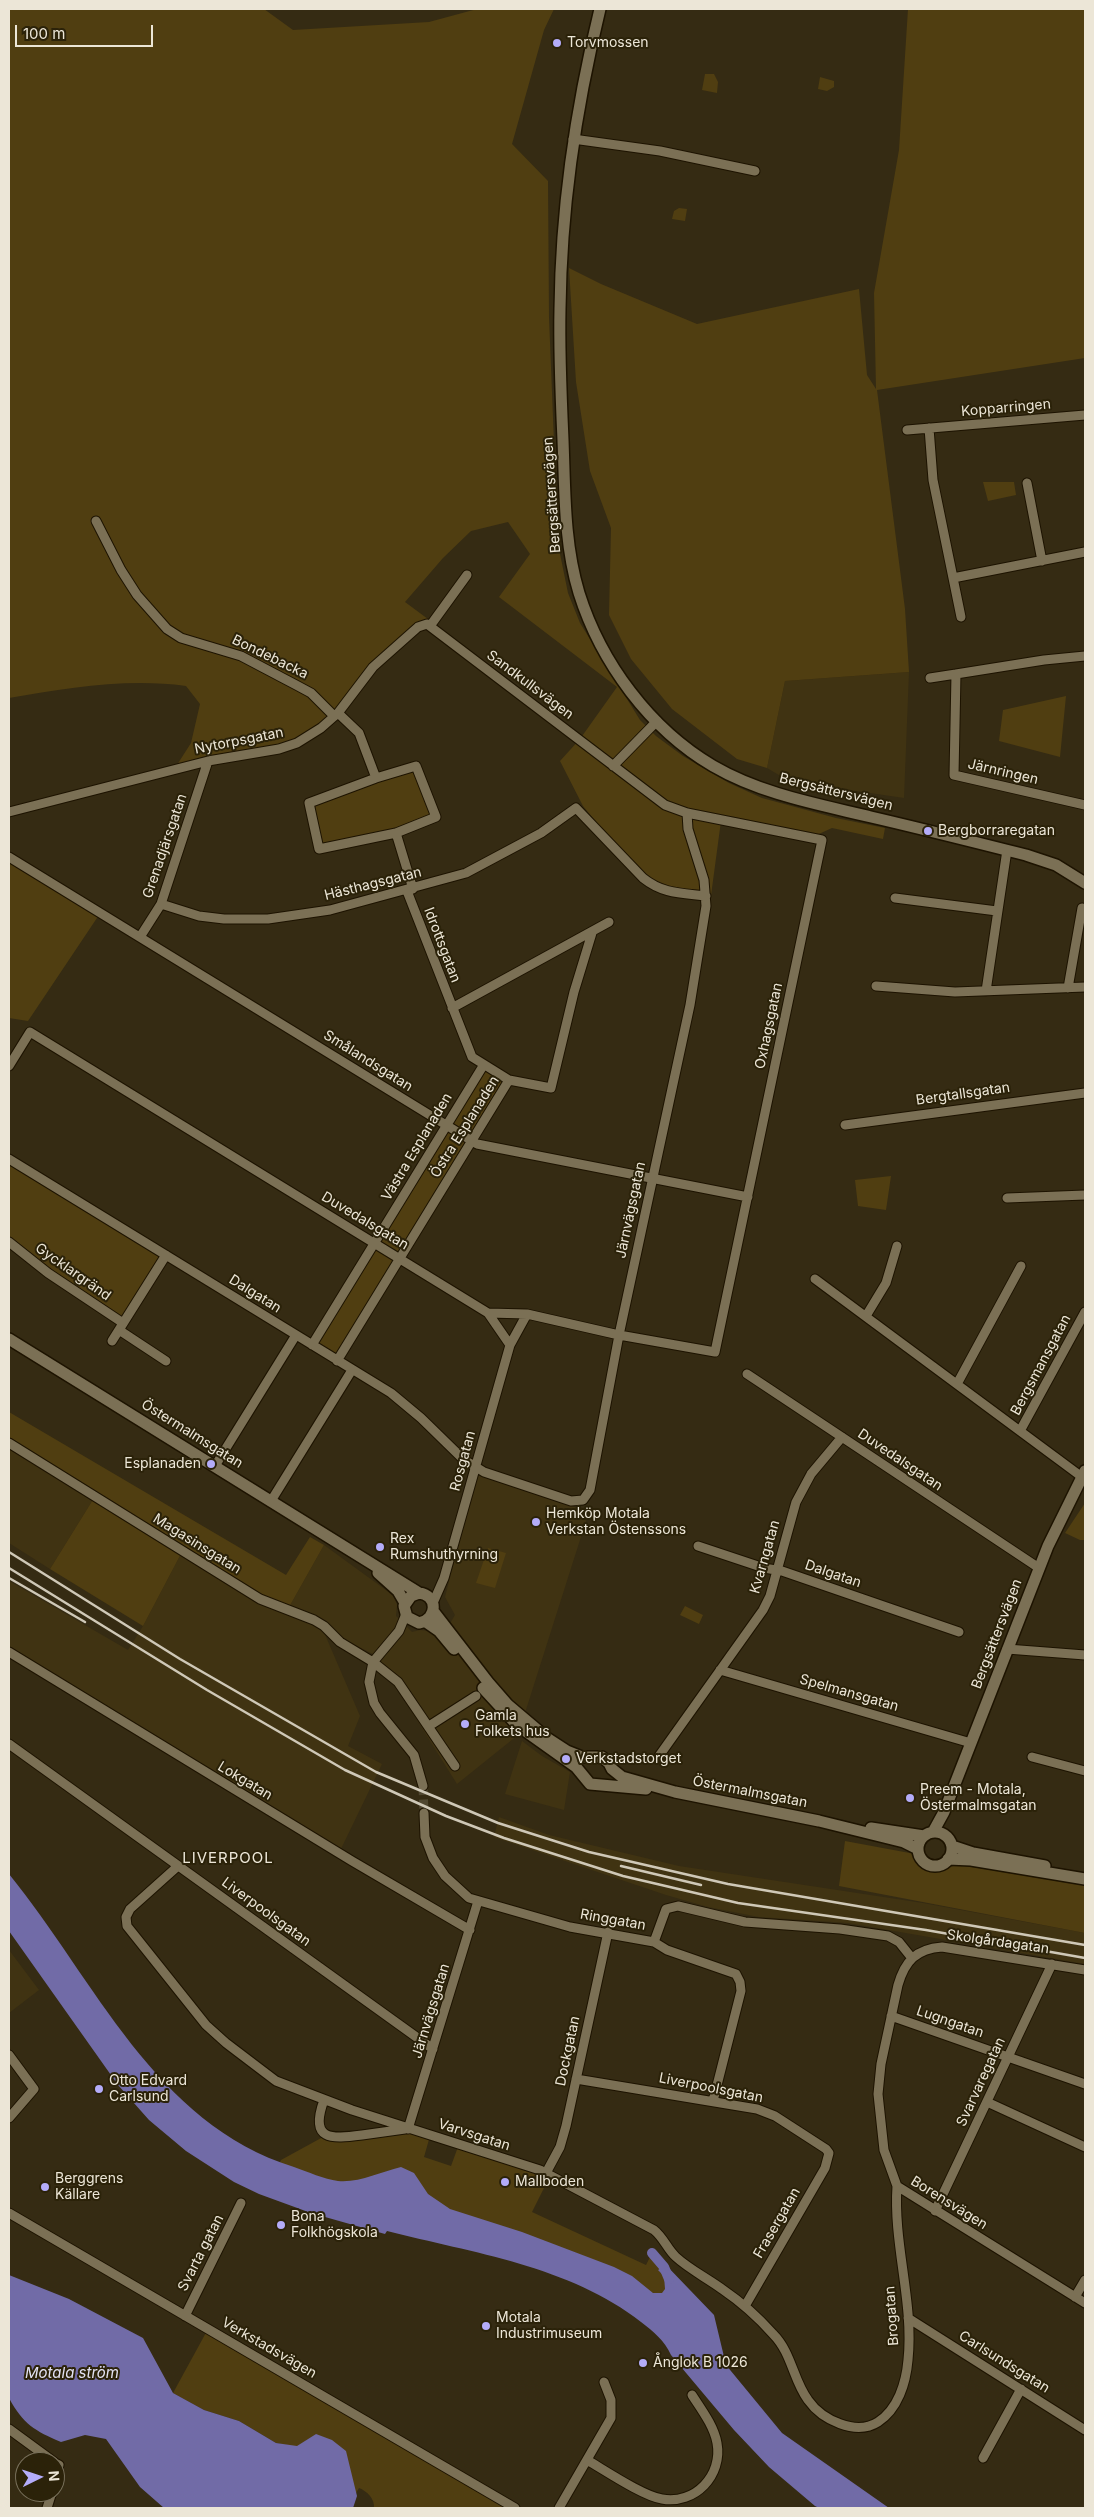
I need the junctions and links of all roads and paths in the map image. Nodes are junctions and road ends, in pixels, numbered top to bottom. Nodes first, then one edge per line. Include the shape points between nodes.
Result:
1 (600, 9) edge
2 (573, 139) junction
3 (755, 171) dead end
4 (1085, 415) edge
5 (929, 428) junction
6 (906, 430) dead end
7 (1027, 483) dead end
8 (96, 521) dead end
9 (1085, 552) edge
10 (1042, 561) junction
11 (467, 575) dead end
12 (954, 578) junction
13 (961, 617) dead end
14 (430, 626) junction
15 (1085, 656) edge
16 (956, 674) junction
17 (930, 678) dead end
18 (336, 715) junction
19 (657, 721) junction
20 (208, 760) junction
21 (613, 766) junction
22 (376, 778) junction
23 (1085, 805) edge
24 (9, 812) edge
25 (687, 813) junction
26 (396, 833) junction
27 (1007, 850) junction
28 (9, 857) edge
29 (1085, 883) edge
30 (410, 890) junction
31 (706, 896) junction
32 (895, 898) dead end
33 (161, 904) junction
34 (1082, 908) dead end
35 (997, 911) junction
36 (609, 922) dead end
37 (592, 933) junction
38 (140, 937) junction
39 (876, 986) dead end
40 (1085, 987) edge
41 (1068, 988) junction
42 (986, 991) junction
43 (452, 1008) junction
44 (9, 1066) edge
45 (483, 1066) junction
46 (509, 1080) junction
47 (1085, 1093) edge
48 (446, 1125) junction
49 (845, 1125) dead end
50 (471, 1141) junction
51 (9, 1159) edge
52 (652, 1177) junction
53 (1085, 1195) edge
54 (748, 1197) junction
55 (1007, 1198) dead end
56 (9, 1242) edge
57 (375, 1243) junction
58 (897, 1246) dead end
59 (166, 1255) junction
60 (400, 1258) junction
61 (1021, 1266) dead end
62 (815, 1279) dead end
63 (1085, 1312) edge
64 (488, 1313) junction
65 (527, 1314) junction
66 (866, 1316) junction
67 (121, 1327) junction
68 (296, 1335) junction
69 (619, 1335) junction
70 (9, 1339) edge
71 (112, 1341) dead end
72 (312, 1345) junction
73 (510, 1345) junction
74 (166, 1361) dead end
75 (337, 1361) junction
76 (352, 1370) junction
77 (747, 1374) dead end
78 (957, 1384) junction
79 (1020, 1431) junction
80 (842, 1437) junction
81 (9, 1443) edge
82 (214, 1466) junction
83 (476, 1467) junction
84 (1084, 1474) edge
85 (272, 1501) junction
86 (698, 1546) dead end
87 (358, 1556) junction
88 (1039, 1568) junction
89 (777, 1571) junction
90 (441, 1584) junction
91 (421, 1593) junction
92 (405, 1608) junction
93 (434, 1608) junction
94 (421, 1622) junction
95 (399, 1631) junction
96 (959, 1632) dead end
97 (1007, 1649) junction
98 (9, 1652) edge
99 (1085, 1655) edge
100 (373, 1662) junction
101 (720, 1670) junction
102 (476, 1696) dead end
103 (429, 1726) junction
104 (971, 1743) junction
105 (9, 1744) edge
106 (659, 1756) dead end
107 (1032, 1757) dead end
108 (590, 1758) junction
109 (455, 1766) dead end
110 (612, 1770) junction
111 (1085, 1771) edge
112 (582, 1773) junction
113 (604, 1784) junction
114 (423, 1786) tunnel mouth
115 (675, 1792) junction
116 (424, 1813) tunnel mouth
117 (819, 1821) junction
118 (934, 1834) junction
119 (952, 1846) junction
120 (918, 1849) junction
121 (948, 1859) junction
122 (178, 1866) junction
123 (1085, 1874) edge
124 (1085, 1879) edge
125 (478, 1901) junction
126 (470, 1930) junction
127 (608, 1932) junction
128 (654, 1942) junction
129 (911, 1957) junction
130 (1052, 1964) junction
131 (1085, 1970) edge
132 (890, 2016) junction
133 (434, 2049) junction
134 (9, 2054) edge
135 (1008, 2057) junction
136 (576, 2079) junction
137 (1085, 2084) edge
138 (324, 2100) junction
139 (713, 2101) junction
140 (987, 2102) junction
141 (9, 2118) edge
142 (408, 2129) junction
143 (1085, 2147) edge
144 (829, 2153) joint
145 (546, 2173) junction
146 (897, 2186) junction
147 (241, 2203) dead end
148 (935, 2211) junction
149 (9, 2213) edge
150 (1085, 2280) edge
151 (1076, 2297) junction
152 (1085, 2303) edge
153 (744, 2306) junction
154 (185, 2316) junction
155 (908, 2318) junction
156 (604, 2382) dead end
157 (1021, 2389) junction
158 (692, 2395) dead end
159 (866, 2428) joint
160 (9, 2429) edge
161 (1085, 2430) edge
162 (41, 2452) edge
163 (983, 2458) dead end
164 (587, 2460) junction
165 (515, 2508) edge
166 (559, 2508) edge

1 - 2 main road, Bergsättersvägen
2 - 3 street via 660,151
2 - 19 main road, Bergsättersvägen via 564,218 560,309 568,542 579,593 601,645 628,688
4 - 5 street, Kopparringen
5 - 6 street, Kopparringen
5 - 12 street via 933,480
7 - 10 street
8 - 18 street, Bondebacka via 137,595 167,629 181,638 241,656 311,693
9 - 10 street
10 - 12 street
11 - 14 street
12 - 13 street
14 - 18 street, Nytorpsgatan via 423,624 418,627 373,667
14 - 21 street, Sandkullsvägen
15 - 16 street
16 - 17 street
16 - 23 street, Järnringen via 954,774
18 - 20 street, Nytorpsgatan via 310,736 279,749
18 - 22 street via 359,733
19 - 21 street
19 - 27 main road, Bergsättersvägen via 698,756 748,783 790,797
20 - 24 street, Nytorpsgatan
20 - 33 street, Grenadjärsgatan
21 - 25 street, Sandkullsvägen via 657,800
22 - 26 street via 416,766 436,817
22 - 26 street via 309,803 319,849
25 - 31 street, Järnvägsgatan via 688,829 700,862
25 - 54 street, Oxhagsgatan via 822,840
26 - 30 street, Idrottsgatan
27 - 29 main road, Bergsättersvägen via 1056,865
27 - 35 street
28 - 38 street, Smålandsgatan
30 - 31 street, Hästhagsgatan via 446,880 489,862 576,808 653,886
30 - 33 street, Hästhagsgatan via 330,910 268,919 224,920
30 - 43 street, Idrottsgatan
31 - 52 street, Järnvägsgatan via 690,1005
32 - 35 street
33 - 38 street, Grenadjärsgatan
34 - 41 street
35 - 42 street
36 - 37 street
37 - 43 street
37 - 46 street, Östra Esplanaden via 551,1088
38 - 48 street, Smålandsgatan
39 - 42 street via 924,991
40 - 41 street
41 - 42 street
43 - 45 street via 472,1057
44 - 57 street, Duvedalsgatan via 30,1032
45 - 46 street
45 - 48 street, Västra Esplanaden
46 - 50 street, Östra Esplanaden
47 - 49 street, Bergtallsgatan
48 - 50 street, Smålandsgatan
48 - 57 street, Västra Esplanaden
50 - 52 street, Smålandsgatan via 528,1155
50 - 60 street, Östra Esplanaden
51 - 59 street, Dalgatan
52 - 54 street, Smålandsgatan
52 - 69 street, Järnvägsgatan
53 - 55 street
54 - 69 street, Oxhagsgatan via 715,1352
56 - 67 street, Gycklargränd
57 - 60 street, Duvedalsgatan
57 - 72 street, Västra Esplanaden
58 - 66 street via 886,1283
59 - 67 street
59 - 68 street, Dalgatan
60 - 64 street, Duvedalsgatan
60 - 75 street, Östra Esplanaden
61 - 78 street
62 - 66 street, Bergsmansgatan
63 - 79 street, Bergsmansgatan
64 - 65 street
64 - 73 street
65 - 69 street
65 - 73 street, Rosgatan
66 - 78 street, Bergsmansgatan
67 - 71 street
67 - 74 street, Gycklargränd
68 - 72 street, Dalgatan
68 - 82 street
69 - 83 street, Järnvägsgatan via 590,1490 585,1498 570,1501
70 - 82 main road, Östermalmsgatan
72 - 75 street, Dalgatan
73 - 83 street, Rosgatan
75 - 76 street, Dalgatan
76 - 83 street, Dalgatan via 391,1393 463,1459
76 - 85 street
77 - 80 street, Duvedalsgatan
78 - 79 street, Bergsmansgatan
79 - 84 street, Bergsmansgatan
80 - 88 street, Duvedalsgatan
80 - 89 street, Kvarngatan via 811,1474 796,1502
81 - 100 street, Magasinsgatan via 260,1600 314,1620 344,1645
82 - 85 main road, Östermalmsgatan
83 - 90 street, Rosgatan
84 - 88 main road, Bergsättersvägen via 1058,1522
85 - 87 main road, Östermalmsgatan
86 - 89 street, Dalgatan
87 - 91 main road, Östermalmsgatan
87 - 92 main road, Östermalmsgatan via 398,1591
88 - 97 main road, Bergsättersvägen
89 - 96 street, Dalgatan
89 - 101 street, Kvarngatan via 763,1610
90 - 91 street
90 - 93 street, Rosgatan
91 - 92 main road via 410,1596
91 - 93 main road, Östermalmsgatan
92 - 94 main road, Östermalmsgatan
92 - 95 street
93 - 94 main road
93 - 108 main road, Östermalmsgatan via 488,1682 523,1719 559,1746
94 - 95 street
94 - 112 main road, Östermalmsgatan via 445,1637 492,1700 518,1725
95 - 100 street
97 - 99 street
97 - 104 main road, Bergsättersvägen
98 - 126 street, Lokgatan
100 - 103 street, Magasinsgatan via 398,1682
100 - 114 street via 370,1682 374,1703 414,1755
101 - 104 street, Spelmansgatan
101 - 106 street, Kvarngatan
102 - 103 street
103 - 109 street, Magasinsgatan
104 - 118 main road, Bergsättersvägen
105 - 122 street, Liverpoolsgatan
107 - 111 street
108 - 110 main road, Östermalmsgatan via 605,1758
108 - 112 main road
110 - 113 main road via 611,1777
110 - 115 main road, Östermalmsgatan via 622,1777
112 - 113 main road, Östermalmsgatan via 590,1784
113 - 115 main road, Östermalmsgatan
115 - 117 main road, Östermalmsgatan
116 - 125 street, Ringgatan via 425,1837 438,1866 461,1893
117 - 118 main road, Östermalmsgatan
117 - 120 main road, Östermalmsgatan via 904,1842
118 - 119 main road
118 - 120 main road
119 - 121 main road
119 - 123 main road via 973,1853
120 - 121 main road, Östermalmsgatan via 922,1860 930,1865 938,1865
121 - 124 main road, Östermalmsgatan
122 - 133 street, Liverpoolsgatan
122 - 138 street, Varvsgatan via 130,1909 126,1917 127,1926 192,2009 226,2043 276,2082
125 - 126 street, Järnvägsgatan
125 - 127 street, Ringgatan via 570,1927
126 - 133 street, Järnvägsgatan
127 - 128 street, Ringgatan
127 - 136 street, Dockgatan
128 - 129 street, Ringgatan via 666,1909 678,1906 744,1922 888,1936 900,1942
128 - 139 street via 667,1950 733,1972 740,1982 741,1991
129 - 130 street, Skolgårdagatan via 927,1949 942,1947
129 - 132 street via 901,1973
130 - 131 street, Skolgårdagatan
130 - 135 street, Svarvaregatan
132 - 135 street, Lugngatan
132 - 146 street, Borensvägen via 878,2101 884,2150
133 - 142 street, Järnvägsgatan
134 - 141 street via 34,2089
135 - 137 street, Lugngatan
135 - 140 street, Svarvaregatan
136 - 139 street, Liverpoolsgatan
136 - 145 street, Dockgatan via 560,2148
138 - 142 street, Varvsgatan
138 - 142 street via 319,2119 323,2132 328,2136 343,2138
139 - 144 street, Liverpoolsgatan via 766,2112 821,2144
140 - 143 street
140 - 148 street, Svarvaregatan
142 - 145 street, Varvsgatan
144 - 153 street, Frasergatan via 825,2168
145 - 153 street, Varvsgatan via 654,2230 676,2257
146 - 148 street, Borensvägen
146 - 155 street, Brogatan via 898,2238
147 - 154 street, Svarta gatan
148 - 151 street, Borensvägen
149 - 154 street, Verkstadsvägen
150 - 151 street
151 - 152 street, Borensvägen
153 - 159 street, Varvsgatan via 776,2336 809,2402 835,2421
154 - 165 street, Verkstadsvägen
155 - 157 street, Carlsundsgatan
155 - 159 street, Brogatan via 908,2360 902,2389 887,2414
156 - 164 street via 611,2400 610,2418
157 - 161 street, Carlsundsgatan
157 - 163 street
158 - 164 street via 714,2433 718,2449 712,2476 696,2493 677,2500 657,2498
160 - 162 street
164 - 166 street

